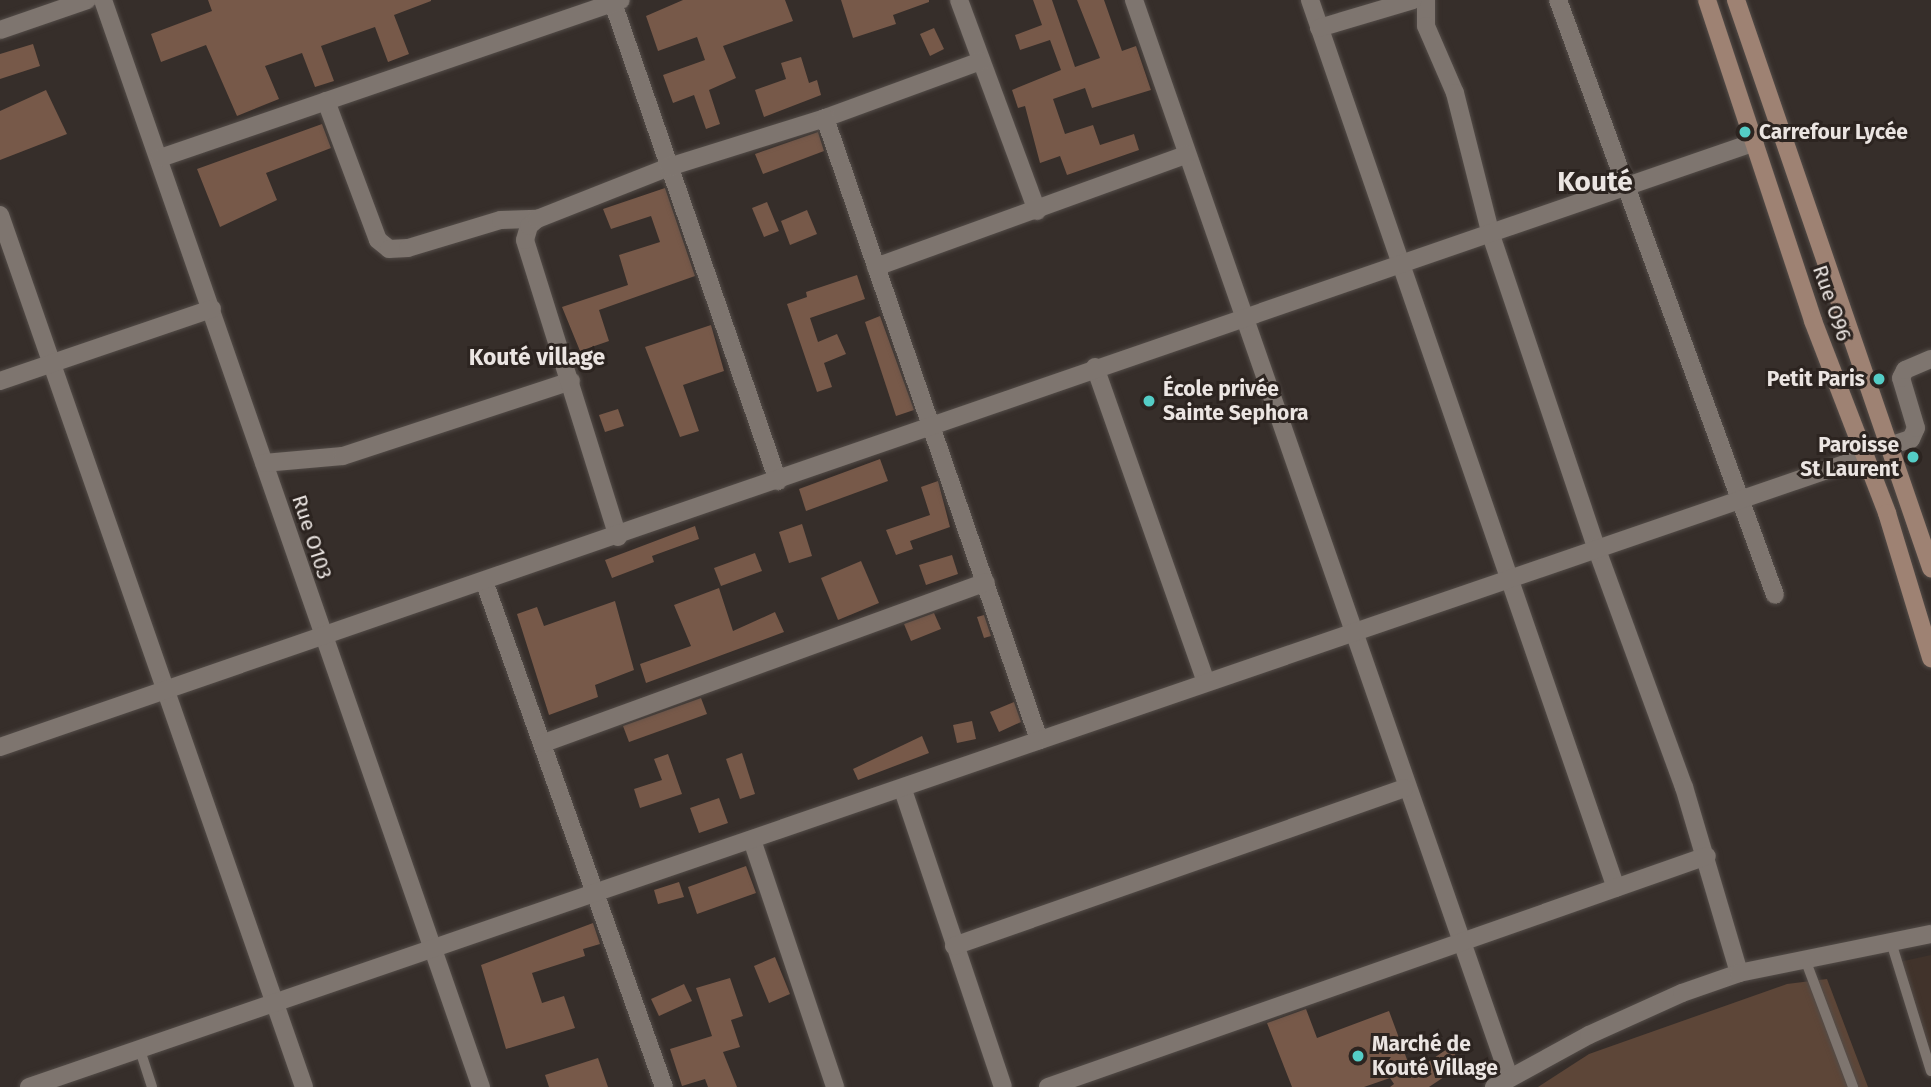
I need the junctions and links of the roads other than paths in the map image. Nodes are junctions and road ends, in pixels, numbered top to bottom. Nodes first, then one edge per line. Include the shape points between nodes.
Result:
1 (87, 0) edge
2 (103, 0) edge
3 (959, 0) edge
4 (1134, 0) edge
5 (1310, 0) edge
6 (1413, 0) edge
7 (1426, 0) edge
8 (1558, 0) edge
9 (1707, 0) edge
10 (1736, 0) edge
11 (615, 1) edge
12 (1320, 28) junction
13 (0, 30) edge
14 (981, 61) junction
15 (326, 101) junction
16 (825, 118) junction
17 (1755, 142) junction
18 (1186, 155) junction
19 (160, 158) junction
20 (669, 167) junction
21 (1627, 188) junction
22 (1037, 211) junction
23 (0, 215) edge
24 (537, 219) junction
25 (1492, 235) junction
26 (1400, 266) junction
27 (877, 267) junction
28 (212, 309) junction
29 (1243, 317) junction
30 (1931, 359) edge
31 (49, 364) junction
32 (1095, 367) junction
33 (0, 381) edge
34 (571, 381) junction
35 (929, 424) junction
36 (1889, 446) junction
37 (1865, 457) junction
38 (264, 463) junction
39 (778, 481) junction
40 (1740, 499) junction
41 (618, 537) junction
42 (1596, 547) junction
43 (1931, 568) edge
44 (1507, 577) junction
45 (484, 581) junction
46 (986, 582) junction
47 (1775, 595) dead end
48 (1352, 631) junction
49 (322, 638) junction
50 (1931, 658) edge
51 (1206, 682) junction
52 (167, 692) junction
53 (1039, 740) junction
54 (544, 743) junction
55 (0, 747) edge
56 (1404, 788) junction
57 (903, 790) junction
58 (752, 840) junction
59 (1707, 856) junction
60 (1616, 888) junction
61 (599, 893) junction
62 (1931, 934) edge
63 (1891, 942) junction
64 (1461, 944) junction
65 (954, 946) junction
66 (436, 950) junction
67 (1805, 959) junction
68 (1739, 973) junction
69 (274, 1006) junction
70 (140, 1050) junction
71 (1931, 1071) edge
72 (1501, 1082) edge
73 (29, 1087) edge
74 (152, 1087) edge
75 (304, 1087) edge
76 (481, 1087) edge
77 (664, 1087) edge
78 (835, 1087) edge
79 (1003, 1087) edge
80 (1048, 1087) edge
81 (1853, 1087) edge

1 - 13 street
2 - 19 street, Rue O103
3 - 14 street
4 - 18 street
5 - 12 street
6 - 12 street
7 - 25 street via 1426,26 1455,93
8 - 21 street
9 - 17 main road, Rue O96
10 - 36 main road, Rue O96
11 - 15 street
11 - 20 street
12 - 26 street
14 - 16 street
14 - 22 street
15 - 19 street
15 - 24 street via 378,240 389,249 408,248 501,220
16 - 20 street
16 - 27 street
17 - 21 street
17 - 37 main road, Rue O96 via 1813,321
18 - 22 street
18 - 29 street
19 - 28 street, Rue O103
20 - 24 street
20 - 39 street
21 - 25 street
21 - 40 street
22 - 27 street
23 - 31 street
24 - 34 street via 525,240
25 - 26 street
25 - 42 street
26 - 29 street
26 - 44 street
27 - 35 street
28 - 31 street
28 - 38 street, Rue O103
29 - 32 street
29 - 48 street
30 - 36 street via 1905,370 1901,378 1916,428 1911,439
31 - 33 street
31 - 52 street
32 - 35 street
32 - 51 street
34 - 38 street via 343,456
34 - 41 street
35 - 39 street
35 - 46 street
36 - 43 main road, Rue O96
37 - 40 street
37 - 50 main road, Rue O96
38 - 49 street, Rue O103
39 - 41 street
40 - 42 street
40 - 47 street
41 - 45 street
42 - 44 street
42 - 59 street
44 - 48 street
44 - 60 street
45 - 49 street
45 - 54 street
46 - 53 street
46 - 54 street
48 - 51 street
48 - 56 street
49 - 52 street
49 - 66 street, Rue O103
51 - 53 street
52 - 55 street
52 - 69 street
53 - 57 street
54 - 61 street
56 - 64 street
56 - 65 street
57 - 58 street
57 - 65 street
58 - 61 street
58 - 78 street
59 - 60 street
59 - 68 street
60 - 64 street
61 - 66 street
61 - 77 street
62 - 63 street
63 - 67 street
63 - 71 lane
64 - 72 street
64 - 80 street
65 - 79 street
66 - 69 street
66 - 76 street, Rue O103
67 - 68 street
67 - 81 lane
68 - 72 street via 1633,1014
69 - 70 street via 191,1028
69 - 75 street
70 - 73 street
70 - 74 lane

